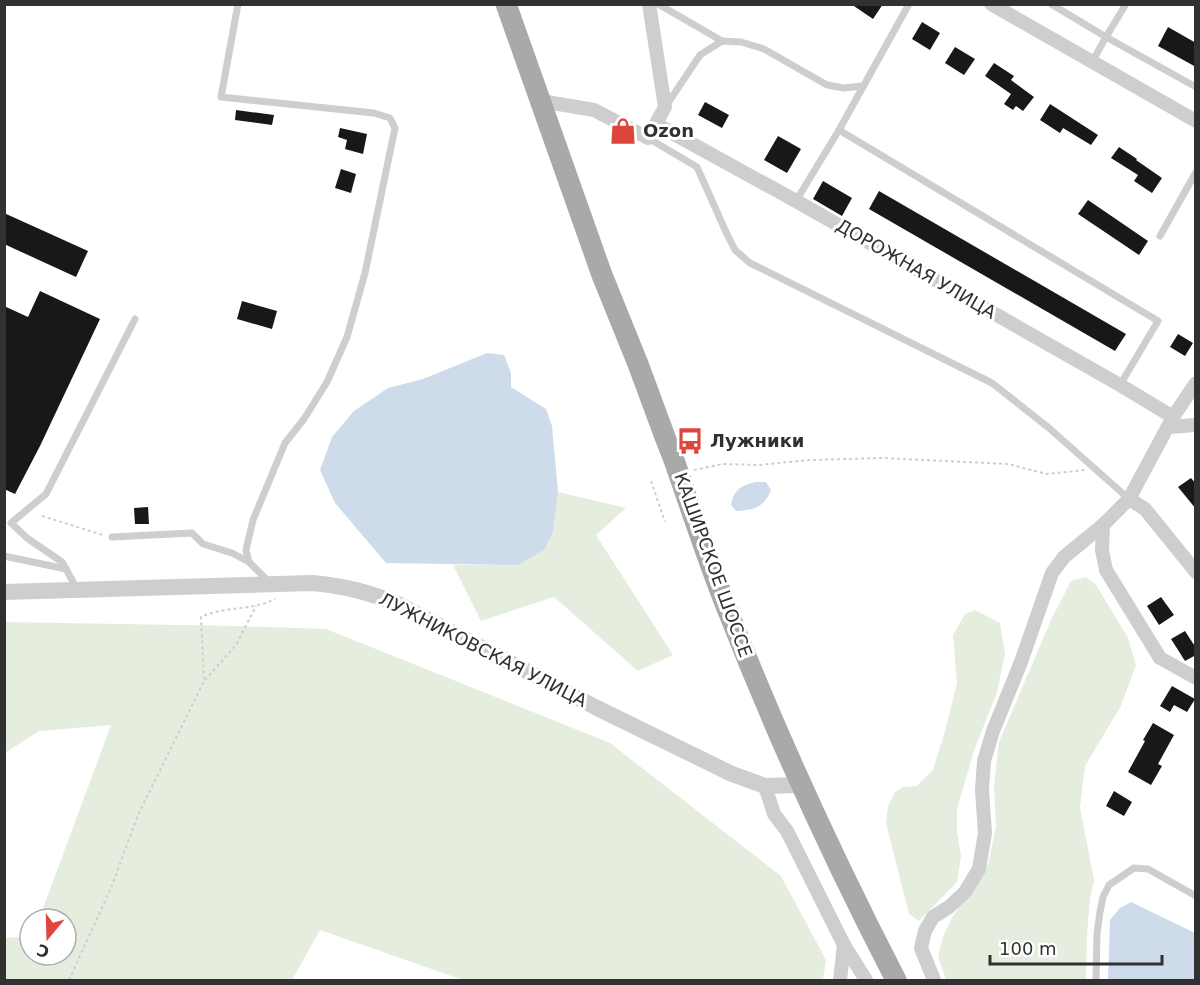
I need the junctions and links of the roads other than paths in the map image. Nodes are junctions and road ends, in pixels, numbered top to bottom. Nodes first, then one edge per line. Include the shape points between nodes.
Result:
1 (238, 4) edge
2 (506, 4) edge
3 (649, 4) edge
4 (658, 4) edge
5 (909, 4) edge
6 (991, 4) edge
7 (1051, 4) edge
8 (1126, 4) edge
9 (1106, 37) junction
10 (722, 41) junction
11 (1092, 62) junction
12 (863, 86) junction
13 (1196, 87) edge
14 (541, 101) junction
15 (665, 107) junction
16 (1196, 121) edge
17 (656, 124) junction
18 (839, 130) junction
19 (648, 138) junction
20 (1196, 172) edge
21 (796, 201) junction
22 (1160, 236) dead end
23 (135, 319) dead end
24 (1196, 383) edge
25 (1120, 385) junction
26 (1171, 422) junction
27 (1196, 425) edge
28 (1129, 500) junction
29 (8, 520) edge
30 (1103, 525) junction
31 (112, 537) road end
32 (4, 556) edge
33 (249, 562) junction
34 (66, 569) junction
35 (1196, 572) edge
36 (279, 585) junction
37 (77, 590) junction
38 (4, 592) edge
39 (1196, 678) edge
40 (800, 784) junction
41 (765, 786) junction
42 (1196, 896) edge
43 (844, 945) junction
44 (840, 981) edge
45 (866, 981) edge
46 (896, 981) edge
47 (934, 981) edge
48 (1095, 981) edge

1 - 33 lane via 221,97 374,112 390,118 395,128 365,273 347,337 327,382 285,443 272,470 253,520 246,550
2 - 14 main road, КАШИРСКОЕ ШОССЕ
3 - 15 street
4 - 10 lane
5 - 12 lane
6 - 11 street
7 - 9 lane
8 - 9 lane
9 - 11 lane
9 - 13 lane
10 - 12 lane via 764,49 827,85
10 - 15 lane via 700,56
11 - 16 street
12 - 18 lane
14 - 19 street via 594,110
14 - 40 main road, КАШИРСКОЕ ШОССЕ via 726,606
15 - 17 street
17 - 19 street
17 - 21 street, ДОРОЖНАЯ УЛИЦА
18 - 21 lane
18 - 25 lane via 1158,321
19 - 28 lane via 697,167 735,250 750,263 992,383
20 - 22 lane
21 - 25 street, ДОРОЖНАЯ УЛИЦА
23 - 29 lane via 46,494
24 - 26 street
25 - 26 street, ДОРОЖНАЯ УЛИЦА
26 - 27 street
26 - 28 street
28 - 30 street
28 - 35 street via 1145,509
29 - 34 lane
30 - 39 street via 1106,570 1160,658
30 - 47 street via 1064,557 1052,573 993,731 984,761 985,833 980,869 965,892 933,917 925,931 921,948
31 - 33 lane via 192,533 203,544
32 - 34 lane
33 - 36 lane
34 - 37 lane
36 - 37 street, ЛУЖНИКОВСКАЯ УЛИЦА
36 - 41 street, ЛУЖНИКОВСКАЯ УЛИЦА via 337,585 399,604 721,770
37 - 38 street, ЛУЖНИКОВСКАЯ УЛИЦА
40 - 41 street, ЛУЖНИКОВСКАЯ УЛИЦА
40 - 46 main road, КАШИРСКОЕ ШОССЕ
41 - 43 street via 774,814 787,831
42 - 48 lane via 1148,869 1134,868 1109,885 1102,897
43 - 44 street
43 - 45 street

